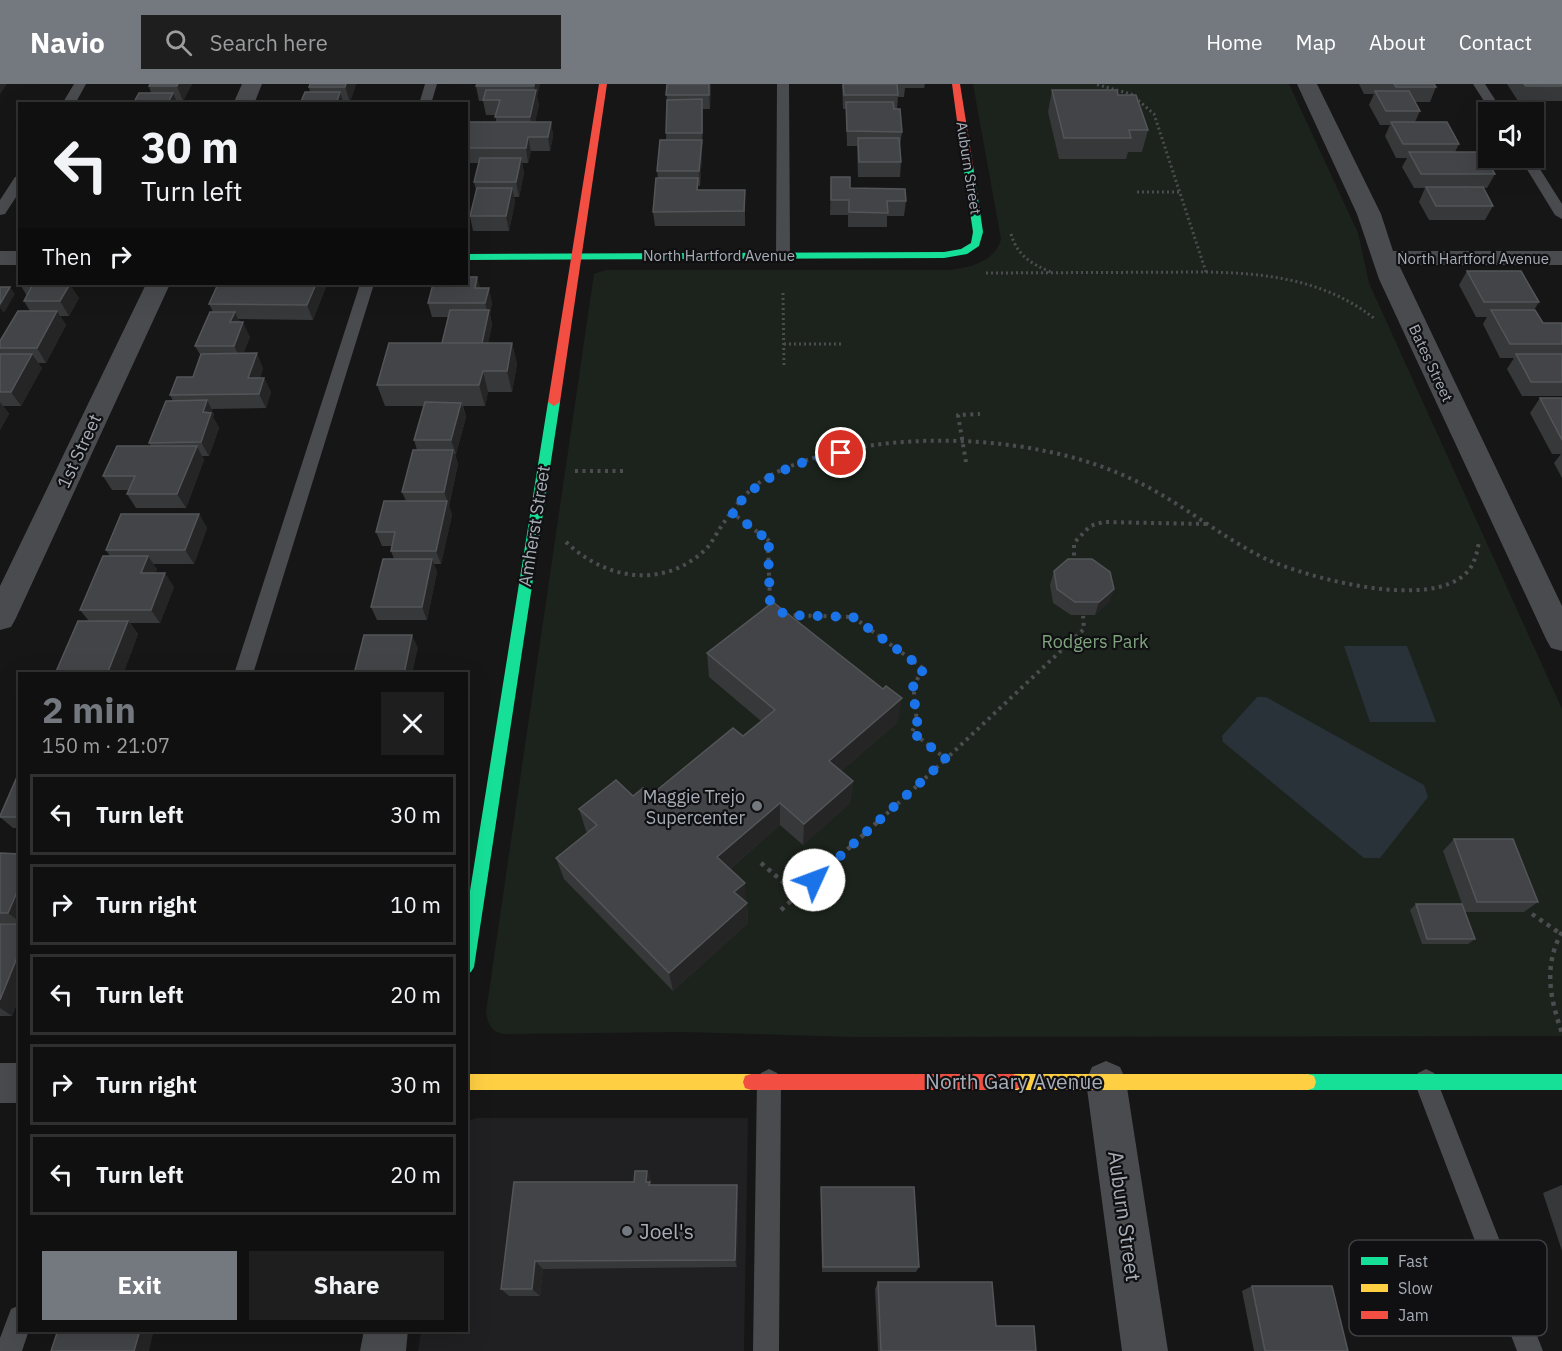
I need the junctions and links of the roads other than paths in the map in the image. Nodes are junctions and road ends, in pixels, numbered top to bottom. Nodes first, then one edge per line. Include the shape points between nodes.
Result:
1 (80, 84) edge
2 (252, 84) edge
3 (431, 84) edge
4 (603, 84) edge
5 (783, 84) edge
6 (956, 84) edge
7 (1307, 84) edge
8 (1479, 84) edge
9 (69, 102) edge
10 (244, 102) edge
11 (426, 102) edge
12 (1491, 102) edge
13 (1532, 168) edge
14 (18, 183) edge
15 (0, 211) edge
16 (1562, 215) edge
17 (971, 249) joint
18 (783, 255) junction
19 (576, 256) junction
20 (468, 257) edge
21 (0, 258) edge
22 (18, 258) edge
23 (1383, 258) junction
24 (1562, 258) edge
25 (158, 285) edge
26 (367, 285) edge
27 (0, 618) edge
28 (1562, 639) edge
29 (244, 672) edge
30 (468, 954) edge
31 (769, 1081) junction
32 (1106, 1081) junction
33 (1426, 1081) junction
34 (468, 1082) edge
35 (1562, 1082) edge
36 (0, 1083) edge
37 (18, 1083) edge
38 (1487, 1240) edge
39 (18, 1324) edge
40 (386, 1332) edge
41 (1524, 1336) edge
42 (9, 1351) edge
43 (383, 1351) edge
44 (766, 1351) edge
45 (1145, 1351) edge
46 (1530, 1351) edge

1 - 9 lane
2 - 10 street
3 - 11 lane
4 - 19 street, Amherst Street
5 - 18 lane
6 - 17 street, Auburn Street via 979,239
7 - 23 street, Bates Street via 1369,214
8 - 12 lane
13 - 16 lane
14 - 15 lane
17 - 18 street, North Hartford Avenue via 944,255
18 - 19 street, North Hartford Avenue
19 - 20 street, North Hartford Avenue
19 - 30 street, Amherst Street
21 - 22 street
23 - 24 street, North Hartford Avenue
23 - 28 street, Bates Street
25 - 27 street, 1st Street
26 - 29 lane
31 - 32 street, North Gary Avenue
31 - 34 street, North Gary Avenue
31 - 44 lane
32 - 33 street, North Gary Avenue
32 - 45 street, Auburn Street
33 - 35 street, North Gary Avenue
33 - 38 lane
36 - 37 street
39 - 42 lane
40 - 43 street
41 - 46 lane

